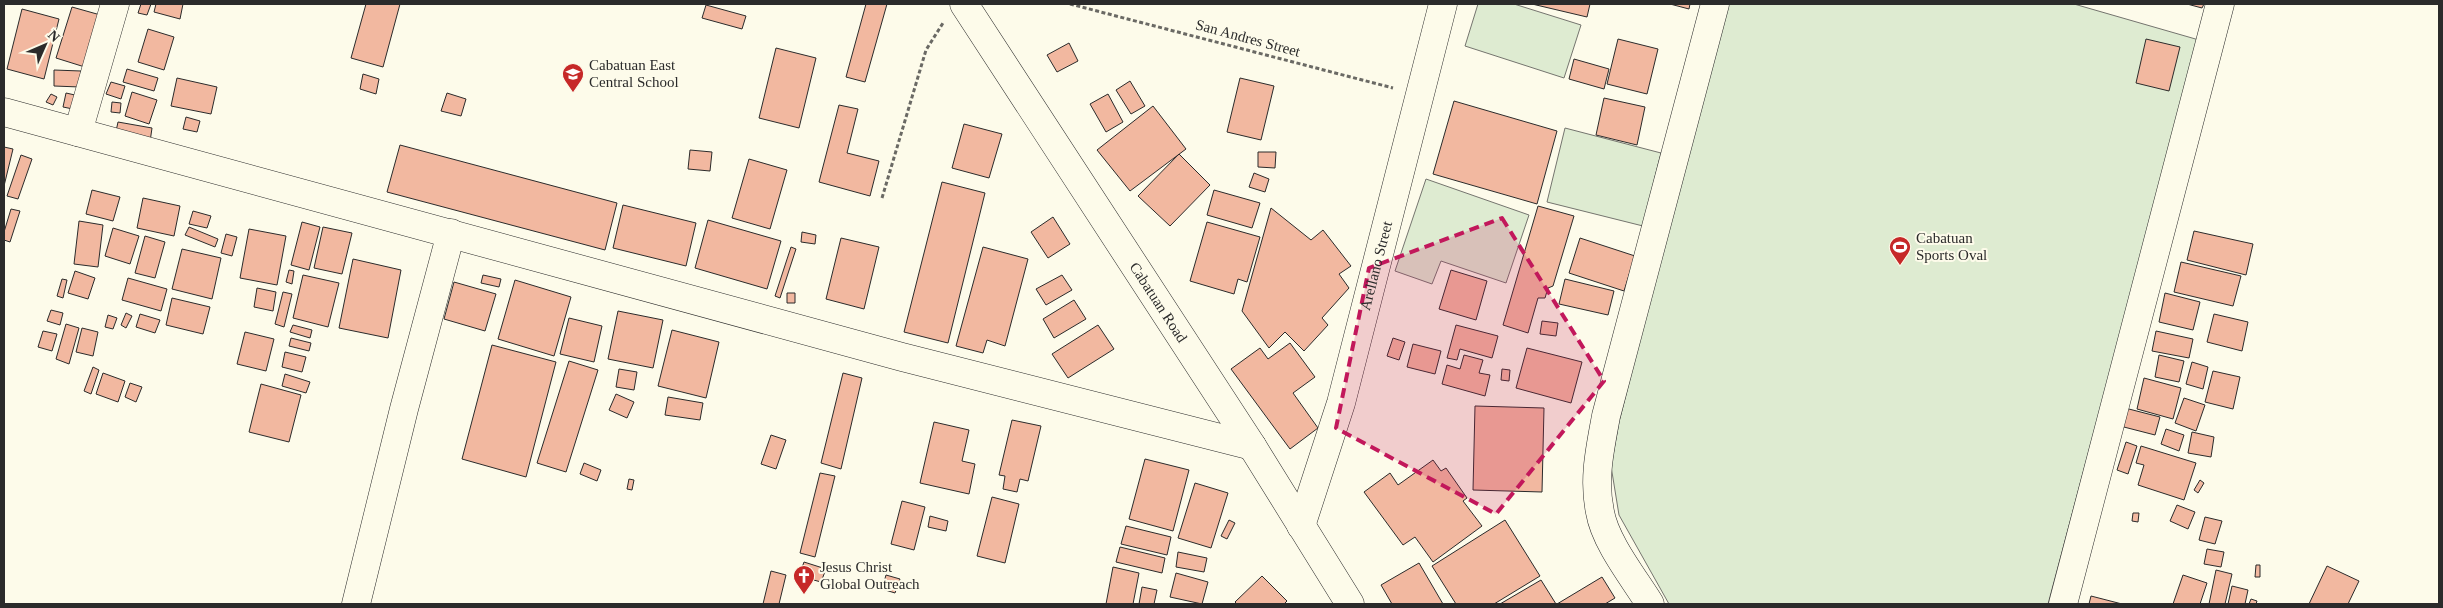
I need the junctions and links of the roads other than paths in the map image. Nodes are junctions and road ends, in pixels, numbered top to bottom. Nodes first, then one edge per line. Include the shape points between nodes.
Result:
1 (115, 4) edge
2 (1443, 4) edge
3 (1715, 4) edge
4 (2220, 4) edge
5 (957, 10) edge
6 (4, 112) edge
7 (78, 132) junction
8 (451, 233) junction
9 (1252, 446) junction
10 (1301, 526) junction
11 (356, 604) edge
12 (1350, 604) edge
13 (1650, 604) edge
14 (2063, 604) edge

1 - 7 main road
2 - 10 main road, Arellano Street via 1341,403
3 - 13 main road via 1606,416 1597,462 1600,514 1610,539
4 - 14 main road
5 - 9 main road, Cabatuan Road
6 - 7 main road
7 - 8 main road
8 - 9 main road via 902,357
8 - 11 main road
9 - 10 main road, Cabatuan Road
10 - 12 main road, Cabatuan Road

